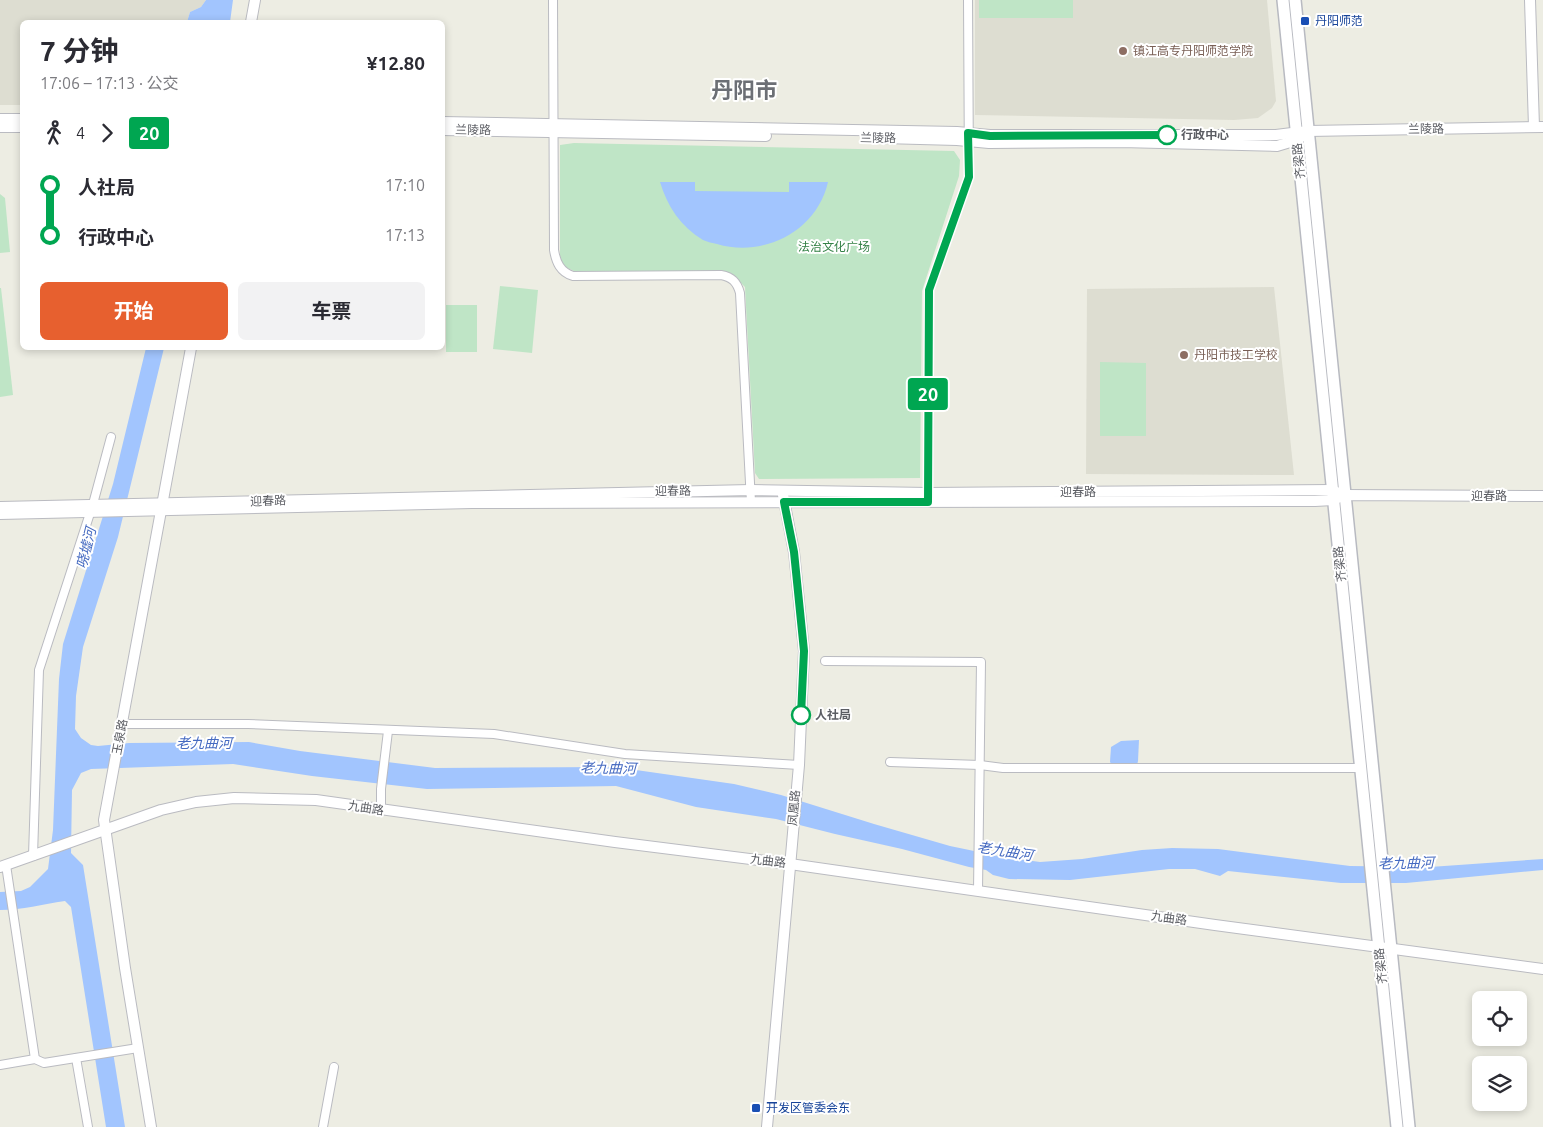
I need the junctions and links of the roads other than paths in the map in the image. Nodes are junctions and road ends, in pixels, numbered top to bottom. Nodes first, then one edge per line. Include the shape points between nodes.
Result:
1 (255, 0) edge
2 (553, 0) edge
3 (968, 0) edge
4 (1283, 0) edge
5 (1295, 0) edge
6 (1530, 0) edge
7 (251, 20) edge
8 (0, 119) edge
9 (20, 119) edge
10 (445, 122) edge
11 (0, 127) edge
12 (20, 127) edge
13 (1538, 127) edge
14 (554, 128) junction
15 (445, 130) edge
16 (1308, 131) junction
17 (1297, 136) junction
18 (968, 137) junction
19 (191, 350) edge
20 (111, 437) dead end
21 (782, 489) junction
22 (751, 490) junction
23 (1332, 495) junction
24 (1345, 495) junction
25 (1543, 496) edge
26 (928, 498) junction
27 (752, 502) junction
28 (784, 502) junction
29 (162, 506) junction
30 (0, 507) edge
31 (96, 508) junction
32 (0, 514) edge
33 (825, 661) dead end
34 (1359, 698) junction
35 (122, 724) junction
36 (388, 731) junction
37 (890, 762) dead end
38 (980, 765) junction
39 (799, 766) junction
40 (1361, 768) junction
41 (381, 810) junction
42 (105, 830) junction
43 (33, 856) junction
44 (1376, 862) junction
45 (790, 864) junction
46 (3, 866) edge
47 (978, 890) junction
48 (1385, 947) junction
49 (1543, 969) edge
50 (138, 1048) junction
51 (76, 1058) junction
52 (35, 1059) junction
53 (0, 1065) edge
54 (334, 1067) dead end
55 (88, 1127) edge
56 (151, 1127) edge
57 (323, 1127) edge
58 (767, 1127) edge
59 (1397, 1127) edge
60 (1409, 1127) edge

1 - 7 street
2 - 14 street
3 - 18 street
4 - 17 main road, 齐梁路
5 - 16 main road, 齐梁路
6 - 13 street
8 - 9 street
10 - 14 street, 兰陵路
11 - 12 street
13 - 16 street, 兰陵路
14 - 15 street, 兰陵路
14 - 18 street, 兰陵路 via 880,138
14 - 22 street via 554,250 560,268 566,274 721,275 729,277 739,287
16 - 17 street, 兰陵路
16 - 24 main road, 齐梁路
17 - 18 street, 兰陵路
17 - 23 main road, 齐梁路
18 - 26 street via 969,177 929,290
19 - 29 street, 玉泉路
20 - 31 street
21 - 22 street, 迎春路
21 - 26 street, 迎春路
21 - 28 street, 凤凰路
22 - 27 street
22 - 29 street, 迎春路
23 - 24 street, 迎春路
23 - 26 street, 迎春路
23 - 34 main road, 齐梁路
24 - 25 street, 迎春路
24 - 34 main road, 齐梁路
26 - 28 street, 迎春路
27 - 28 street, 迎春路
27 - 29 street, 迎春路
28 - 39 street, 凤凰路 via 794,552 804,651
29 - 31 street, 迎春路
29 - 35 street, 玉泉路
30 - 31 street, 迎春路
31 - 32 street, 迎春路
31 - 43 street via 39,670
33 - 38 street via 980,662
34 - 40 main road, 齐梁路
34 - 44 main road, 齐梁路
35 - 36 street via 248,724
35 - 42 street, 玉泉路 via 104,820
36 - 39 street via 494,734 625,754
36 - 41 street
37 - 38 street
38 - 40 street via 1003,768
38 - 47 street
39 - 45 street, 凤凰路
40 - 44 main road, 齐梁路
41 - 42 street, 九曲路 via 316,800 234,798 161,810
41 - 45 street, 九曲路
42 - 43 street, 九曲路
42 - 50 street, 玉泉路
43 - 46 street, 九曲路
44 - 48 main road, 齐梁路
45 - 47 street, 九曲路
45 - 58 street, 凤凰路
46 - 52 street via 9,886
47 - 48 street, 九曲路
48 - 49 street, 九曲路
48 - 59 main road, 齐梁路
48 - 60 main road, 齐梁路
50 - 51 street
50 - 56 street, 玉泉路
51 - 52 street via 44,1063
51 - 55 street
52 - 53 street
54 - 57 street

